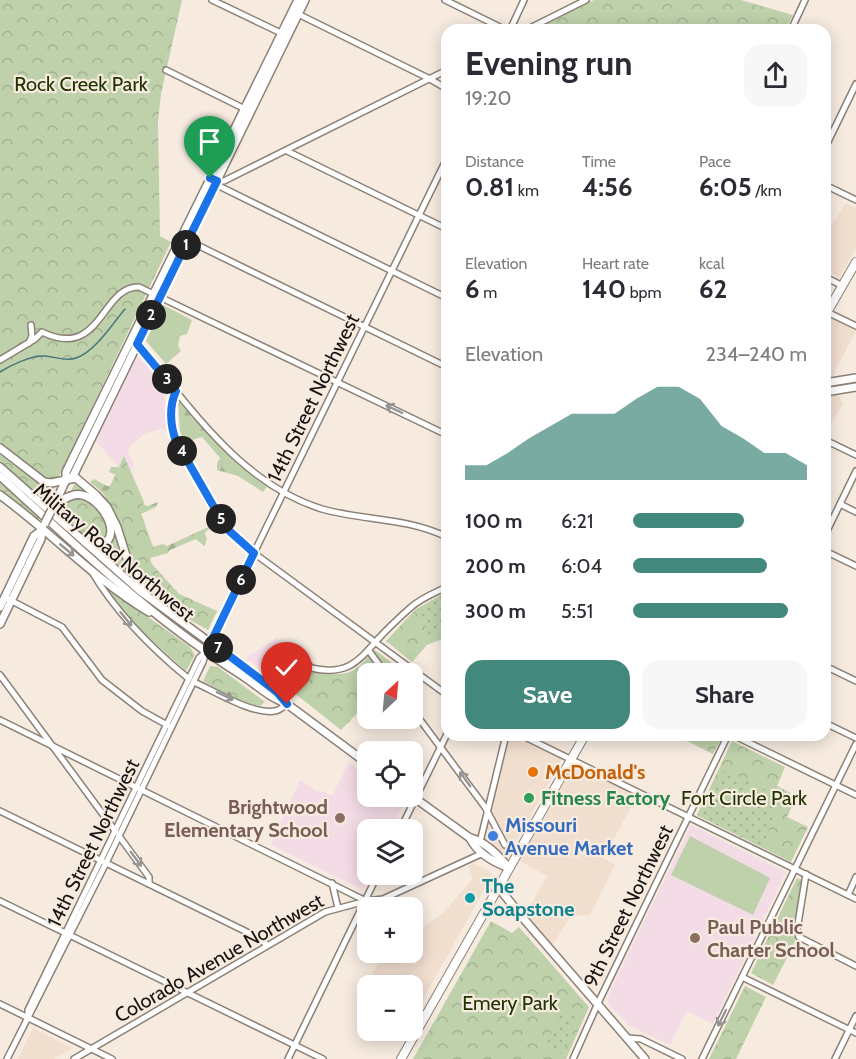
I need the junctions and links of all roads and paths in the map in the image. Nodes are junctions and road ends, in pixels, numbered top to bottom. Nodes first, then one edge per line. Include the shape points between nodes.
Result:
1 (212, 0) edge
2 (298, 0) edge
3 (305, 0) edge
4 (445, 0) edge
5 (524, 0) edge
6 (586, 0) edge
7 (805, 0) edge
8 (295, 13) junction
9 (495, 24) edge
10 (511, 24) edge
11 (538, 24) edge
12 (794, 24) edge
13 (284, 35) junction
14 (166, 70) dead end
15 (441, 73) edge
16 (430, 79) junction
17 (856, 84) edge
18 (441, 85) edge
19 (248, 110) junction
20 (831, 136) edge
21 (287, 151) junction
22 (441, 172) edge
23 (214, 180) junction
24 (831, 188) edge
25 (856, 200) edge
26 (419, 216) junction
27 (441, 226) edge
28 (185, 238) junction
29 (856, 262) edge
30 (392, 271) junction
31 (831, 280) edge
32 (843, 286) junction
33 (157, 295) junction
34 (441, 295) edge
35 (831, 306) edge
36 (831, 316) edge
37 (31, 325) dead end
38 (856, 326) edge
39 (365, 327) junction
40 (134, 342) junction
41 (29, 343) junction
42 (0, 360) edge
43 (441, 364) edge
44 (856, 378) edge
45 (843, 381) junction
46 (338, 382) junction
47 (831, 382) edge
48 (856, 387) edge
49 (844, 389) junction
50 (176, 391) junction
51 (831, 391) edge
52 (441, 432) edge
53 (831, 443) edge
54 (0, 448) edge
55 (856, 455) edge
56 (0, 467) edge
57 (856, 471) edge
58 (0, 476) edge
59 (66, 480) junction
60 (0, 493) edge
61 (284, 493) junction
62 (55, 502) junction
63 (840, 504) junction
64 (856, 512) edge
65 (831, 523) edge
66 (43, 526) junction
67 (75, 534) junction
68 (441, 535) edge
69 (254, 553) junction
70 (831, 554) edge
71 (856, 566) edge
72 (91, 571) junction
73 (441, 590) edge
74 (8, 599) junction
75 (154, 601) junction
76 (0, 607) edge
77 (0, 624) edge
78 (179, 631) junction
79 (211, 642) junction
80 (375, 643) junction
81 (206, 651) junction
82 (369, 651) junction
83 (299, 653) dead end
84 (378, 663) edge
85 (831, 669) edge
86 (0, 675) edge
87 (191, 680) junction
88 (856, 681) edge
89 (441, 691) edge
90 (287, 704) junction
91 (0, 720) edge
92 (423, 723) edge
93 (169, 726) junction
94 (831, 726) edge
95 (856, 738) edge
96 (444, 741) edge
97 (505, 741) edge
98 (534, 741) edge
99 (582, 741) edge
100 (725, 741) edge
101 (745, 741) edge
102 (856, 744) edge
103 (51, 745) junction
104 (441, 747) junction
105 (357, 756) edge
106 (571, 759) junction
107 (423, 781) edge
108 (836, 785) junction
109 (139, 788) junction
110 (856, 795) edge
111 (423, 804) edge
112 (0, 811) edge
113 (489, 812) junction
114 (688, 817) junction
115 (117, 834) junction
116 (470, 838) junction
117 (480, 842) junction
118 (505, 845) dead end
119 (483, 854) junction
120 (104, 862) junction
121 (509, 868) junction
122 (795, 869) junction
123 (806, 874) junction
124 (856, 877) edge
125 (332, 882) junction
126 (149, 884) junction
127 (498, 887) junction
128 (848, 894) junction
129 (359, 897) edge
130 (387, 897) edge
131 (856, 898) edge
132 (0, 901) edge
133 (357, 903) edge
134 (338, 908) junction
135 (357, 919) edge
136 (68, 934) junction
137 (267, 945) junction
138 (856, 966) edge
139 (742, 977) junction
140 (187, 992) junction
141 (598, 1003) junction
142 (0, 1005) edge
143 (856, 1016) edge
144 (27, 1018) junction
145 (849, 1029) junction
146 (856, 1033) edge
147 (627, 1038) junction
148 (295, 1045) junction
149 (91, 1049) junction
150 (7, 1059) edge
151 (74, 1059) edge
152 (112, 1059) edge
153 (288, 1059) edge
154 (323, 1059) edge
155 (401, 1059) edge
156 (573, 1059) edge
157 (645, 1059) edge
158 (682, 1059) edge
159 (702, 1059) edge
160 (835, 1059) edge

1 - 13 street
2 - 8 main road
3 - 8 main road
4 - 9 street
5 - 10 street
6 - 11 street
7 - 12 street
8 - 13 main road
8 - 16 street
13 - 19 main road
14 - 19 street
15 - 16 street
16 - 18 street
16 - 21 street
17 - 20 street
19 - 23 main road
21 - 23 street via 224,181
21 - 26 street
22 - 26 street, 14th Street Northwest
23 - 28 main road
23 - 30 street via 219,186
24 - 25 street
26 - 27 street
26 - 30 street, 14th Street Northwest
28 - 33 main road
28 - 39 street
29 - 32 highway
30 - 34 street
30 - 39 street, 14th Street Northwest
31 - 32 street
32 - 35 highway
33 - 40 main road
33 - 41 street via 141,287 129,288 81,335 60,338 42,332
33 - 46 street
36 - 38 street
37 - 41 street
39 - 43 street
39 - 46 street, 14th Street Northwest
40 - 50 street
40 - 59 main road via 66,472
41 - 42 street
44 - 45 main road
45 - 47 main road
45 - 49 main road
52 -> 46 street
46 - 61 street, 14th Street Northwest
48 - 49 main road
49 - 51 main road
50 - 61 street via 233,456
50 - 69 street via 171,404 176,441 226,528
53 - 55 street
54 - 59 main road via 42,481
56 - 67 main road, Military Road Northwest
57 - 63 street
58 - 78 main road, Military Road Northwest
59 - 62 main road
59 - 75 main road via 78,479 107,507 130,568
60 - 66 main road
61 - 68 street via 328,510 408,523
61 - 69 street, 14th Street Northwest
62 - 66 main road, bridge
62 - 67 main road via 73,495 90,498 103,511 112,533 108,543 100,546
63 - 64 street
63 - 65 street
66 -> 72 main road
66 - 74 main road via 34,536
67 - 75 main road, Military Road Northwest
69 - 79 street, 14th Street Northwest
69 - 80 street
70 - 71 street
72 - 78 main road
72 -> 87 street via 132,626
73 - 80 street via 412,606
74 - 76 main road
74 - 77 main road
74 - 93 street via 62,627 103,681
75 - 79 main road, Military Road Northwest
78 - 81 main road, Military Road Northwest
79 - 81 street, 14th Street Northwest
79 - 90 main road, Military Road Northwest
80 - 82 street
80 - 89 street
81 - 87 street, 14th Street Northwest via 199,658
81 - 90 main road, Military Road Northwest
82 - 83 street via 348,667 331,670 311,668
82 - 84 street
85 - 88 street
86 - 103 street
87 -> 90 street via 257,709 274,711
87 - 93 street, 14th Street Northwest
90 - 105 main road
91 - 103 street
92 - 104 street
93 - 109 street, 14th Street Northwest
94 - 95 street
96 - 104 street
97 - 113 street
98 - 106 street
99 - 106 highway
100 - 114 street, 9th Street Northwest
101 - 108 street
102 - 108 street
103 - 109 street
103 - 115 street
104 - 107 street
113 -> 104 street
106 - 114 street
106 - 121 highway
108 - 110 street
108 - 122 street
109 - 115 street, 14th Street Northwest
109 - 125 street
111 - 116 main road
112 - 120 street
113 - 117 street
113 - 118 street
114 - 122 street
114 - 141 street, 9th Street Northwest
115 - 120 street, 14th Street Northwest
115 -> 126 street via 149,878
116 - 117 main road
116 - 119 main road
117 - 121 main road
119 - 121 main road
119 - 130 street, Colorado Avenue Northwest
120 - 126 street
120 - 136 street, 14th Street Northwest
121 - 127 highway
122 - 123 street
122 - 139 street
123 - 128 street
123 - 138 street via 799,937
124 - 128 street
125 - 129 street
125 - 134 street
126 - 137 street
127 - 141 main road
127 - 155 highway
128 - 131 street
132 - 136 street
133 - 134 street, Colorado Avenue Northwest
134 - 137 street, Colorado Avenue Northwest
135 - 148 street
136 - 140 street
136 - 144 street, 14th Street Northwest
137 - 140 street, Colorado Avenue Northwest
139 - 145 street
139 -> 159 street
140 - 148 street
140 - 149 street, Colorado Avenue Northwest
141 - 147 main road
141 - 156 street, 9th Street Northwest
142 - 144 street
143 - 145 street
144 - 149 street
144 - 150 street, 14th Street Northwest
145 - 146 street
145 - 160 street
147 - 157 main road
147 - 158 street via 641,1039
148 - 153 street
148 - 154 street
149 - 151 street, Colorado Avenue Northwest
149 - 152 street

